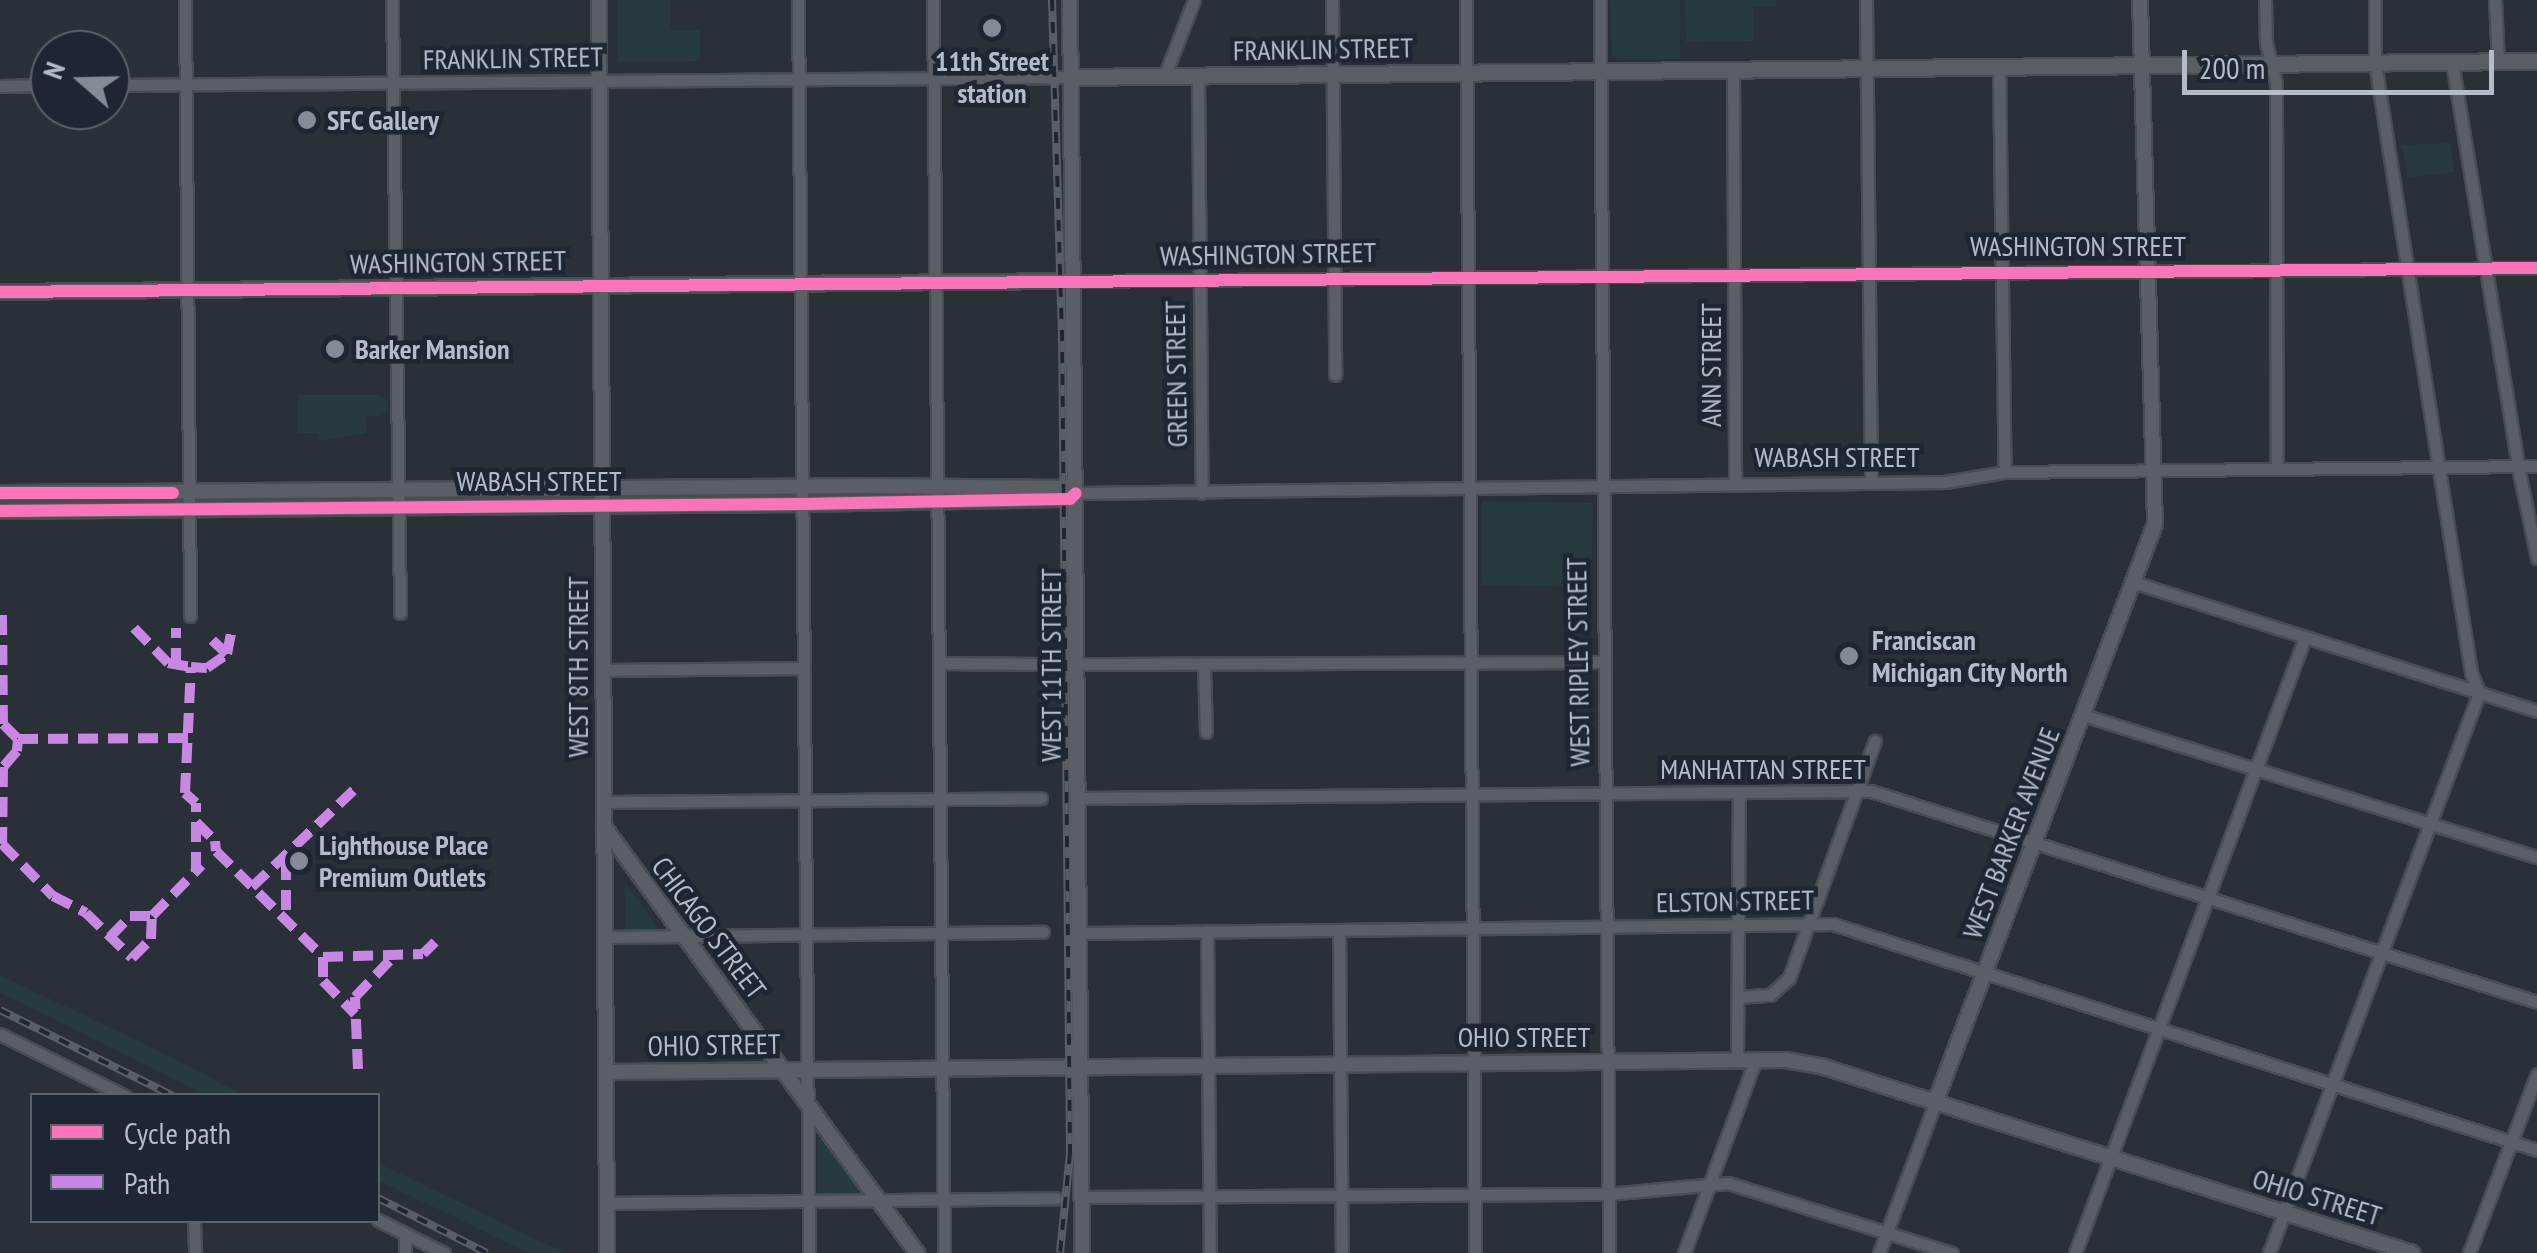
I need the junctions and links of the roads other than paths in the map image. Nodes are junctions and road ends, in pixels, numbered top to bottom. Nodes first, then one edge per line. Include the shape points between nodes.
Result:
1 (185, 0) edge
2 (392, 0) edge
3 (599, 0) edge
4 (798, 0) edge
5 (932, 0) edge
6 (1070, 0) edge
7 (1194, 0) edge
8 (1332, 0) edge
9 (1466, 0) edge
10 (1600, 0) edge
11 (1866, 0) edge
12 (2140, 0) edge
13 (2265, 0) edge
14 (2375, 0) edge
15 (2496, 0) edge
16 (2537, 61) edge
17 (2452, 62) junction
18 (2498, 62) junction
19 (2375, 63) junction
20 (2273, 64) junction
21 (2142, 66) junction
22 (1999, 67) junction
23 (1866, 69) junction
24 (1733, 70) junction
25 (1601, 71) junction
26 (1468, 72) junction
27 (1332, 74) junction
28 (1165, 75) junction
29 (1198, 75) junction
30 (798, 77) junction
31 (932, 77) junction
32 (1070, 77) junction
33 (601, 82) junction
34 (186, 84) junction
35 (393, 84) junction
36 (130, 85) edge
37 (0, 86) edge
38 (30, 86) edge
39 (2406, 268) junction
40 (2485, 268) junction
41 (2537, 268) edge
42 (2000, 270) junction
43 (2278, 270) junction
44 (2146, 272) junction
45 (1736, 274) junction
46 (1869, 274) junction
47 (1603, 276) junction
48 (1334, 278) junction
49 (1468, 278) junction
50 (1200, 280) junction
51 (1072, 281) junction
52 (935, 282) junction
53 (801, 284) junction
54 (602, 286) junction
55 (395, 288) junction
56 (188, 290) junction
57 (0, 292) edge
58 (1335, 376) dead end
59 (2537, 466) edge
60 (2518, 467) junction
61 (2277, 468) junction
62 (2439, 468) junction
63 (2150, 469) junction
64 (2005, 472) junction
65 (1871, 480) junction
66 (1735, 482) junction
67 (1601, 485) junction
68 (803, 487) junction
69 (1468, 489) junction
70 (0, 493) edge
71 (189, 493) junction
72 (1076, 493) junction
73 (1202, 493) junction
74 (936, 494) junction
75 (602, 498) junction
76 (398, 500) junction
77 (803, 504) junction
78 (189, 509) junction
79 (0, 511) edge
80 (2537, 558) edge
81 (2133, 582) junction
82 (400, 613) dead end
83 (190, 616) dead end
84 (2304, 640) junction
85 (1470, 661) junction
86 (1603, 662) junction
87 (940, 664) junction
88 (1038, 664) dead end
89 (1076, 664) junction
90 (1204, 665) junction
91 (804, 668) junction
92 (602, 670) junction
93 (2479, 692) junction
94 (2537, 711) edge
95 (2083, 715) junction
96 (1206, 732) dead end
97 (1875, 740) dead end
98 (2259, 769) junction
99 (1858, 792) junction
100 (1739, 794) junction
101 (1605, 795) junction
102 (1472, 796) junction
103 (1041, 798) dead end
104 (1077, 798) junction
105 (938, 800) junction
106 (804, 801) junction
107 (603, 802) junction
108 (2434, 824) junction
109 (604, 826) junction
110 (2035, 842) junction
111 (2537, 857) edge
112 (2209, 898) junction
113 (1810, 922) junction
114 (1605, 928) junction
115 (1739, 928) junction
116 (1339, 930) junction
117 (1472, 930) junction
118 (1206, 931) junction
119 (1043, 932) dead end
120 (939, 933) junction
121 (1079, 933) junction
122 (684, 935) junction
123 (806, 935) junction
124 (605, 936) junction
125 (2383, 955) junction
126 (1984, 971) junction
127 (1738, 996) junction
128 (2537, 1002) edge
129 (2161, 1030) junction
130 (0, 1034) edge
131 (1738, 1061) junction
132 (1755, 1061) junction
133 (1473, 1062) junction
134 (1608, 1062) junction
135 (1341, 1063) junction
136 (1080, 1064) junction
137 (1208, 1064) junction
138 (941, 1065) junction
139 (806, 1068) junction
140 (782, 1069) junction
141 (606, 1072) junction
142 (2537, 1074) edge
143 (2334, 1083) junction
144 (119, 1093) edge
145 (1935, 1103) junction
146 (807, 1104) junction
147 (2511, 1142) junction
148 (2537, 1150) edge
149 (2111, 1159) junction
150 (1706, 1188) junction
151 (1474, 1194) junction
152 (1608, 1194) junction
153 (1342, 1196) junction
154 (1081, 1197) junction
155 (1056, 1198) dead end
156 (1210, 1198) junction
157 (942, 1200) junction
158 (808, 1201) junction
159 (876, 1201) junction
160 (607, 1203) junction
161 (2285, 1213) junction
162 (380, 1221) edge
163 (194, 1223) edge
164 (1887, 1232) junction
165 (405, 1234) junction
166 (195, 1253) edge
167 (405, 1253) edge
168 (444, 1253) edge
169 (607, 1253) edge
170 (809, 1253) edge
171 (917, 1253) edge
172 (944, 1253) edge
173 (1082, 1253) edge
174 (1210, 1253) edge
175 (1342, 1253) edge
176 (1475, 1253) edge
177 (1608, 1253) edge
178 (1684, 1253) edge
179 (1879, 1253) edge
180 (1952, 1253) edge
181 (2075, 1253) edge
182 (2269, 1253) edge
183 (2412, 1253) edge
184 (2469, 1253) edge

1 - 34 street
2 - 35 street
3 - 33 street, WEST 8TH STREET
4 - 30 street
5 - 31 street
6 - 32 street, WEST 11TH STREET
7 - 28 street
8 - 27 street
9 - 26 street
10 - 25 street, WEST RIPLEY STREET
11 - 23 street
12 - 21 street, WEST BARKER AVENUE
13 - 20 street
14 - 19 street
15 - 18 street
16 - 18 main road, FRANKLIN STREET
17 - 18 main road, FRANKLIN STREET
17 - 19 main road, FRANKLIN STREET
17 - 40 street
19 - 20 main road, FRANKLIN STREET
19 - 39 street
20 - 21 main road, FRANKLIN STREET
20 - 43 street
21 - 22 main road, FRANKLIN STREET
21 - 44 street, WEST BARKER AVENUE
22 - 23 main road, FRANKLIN STREET
22 - 42 street
23 - 24 main road, FRANKLIN STREET
23 - 46 street
24 - 25 main road, FRANKLIN STREET
24 - 45 street, ANN STREET
25 - 26 main road, FRANKLIN STREET
25 - 47 street, WEST RIPLEY STREET
26 - 27 main road, FRANKLIN STREET
26 - 49 street
27 - 29 main road, FRANKLIN STREET
27 - 48 street
28 - 29 main road, FRANKLIN STREET
28 - 32 main road, FRANKLIN STREET
29 - 50 street, GREEN STREET
30 - 31 street, FRANKLIN STREET
30 - 33 street, FRANKLIN STREET
30 - 53 street
31 - 32 street, FRANKLIN STREET
31 - 52 street
32 - 51 street, WEST 11TH STREET
33 - 35 street, FRANKLIN STREET
33 - 54 street, WEST 8TH STREET
34 - 35 street, FRANKLIN STREET
34 - 36 street, FRANKLIN STREET
34 - 56 street
35 - 55 street
37 - 38 street
39 - 40 street, WASHINGTON STREET
39 - 43 street, WASHINGTON STREET
39 - 62 street
40 - 41 street, WASHINGTON STREET
40 - 60 street
42 - 44 street, WASHINGTON STREET
42 - 46 street, WASHINGTON STREET
42 - 64 street
43 - 44 street, WASHINGTON STREET
43 - 61 street
44 - 63 street, WEST BARKER AVENUE
45 - 46 street, WASHINGTON STREET
45 - 47 street, WASHINGTON STREET
45 - 66 street, ANN STREET
46 - 65 street
47 - 49 street, WASHINGTON STREET
47 - 67 street, WEST RIPLEY STREET
48 - 49 street, WASHINGTON STREET
48 - 50 street, WASHINGTON STREET
48 - 58 street
49 - 69 street
50 - 51 street, WASHINGTON STREET
50 - 73 street, GREEN STREET
51 - 52 street, WASHINGTON STREET
51 - 72 street, WEST 11TH STREET
52 - 53 street, WASHINGTON STREET
52 - 74 street
53 - 54 street, WASHINGTON STREET
53 - 68 street
54 - 55 street, WASHINGTON STREET
54 - 75 street, WEST 8TH STREET
55 - 56 street, WASHINGTON STREET
55 - 76 street
56 - 57 street, WASHINGTON STREET
56 - 71 street
59 - 60 street, WABASH STREET
60 - 62 street, WABASH STREET
60 - 80 street
61 - 62 street, WABASH STREET
61 - 63 street, WABASH STREET
62 - 93 street
63 - 64 street, WABASH STREET
63 - 81 street, WEST BARKER AVENUE via 2155,524
64 - 65 street, WABASH STREET via 1945,482
65 - 66 street, WABASH STREET
66 - 67 street, WABASH STREET
67 - 69 street, WABASH STREET
67 - 86 street, WEST RIPLEY STREET
68 - 74 street, WABASH STREET
68 - 75 street, WABASH STREET
68 - 77 street
69 - 73 street, WABASH STREET
69 - 85 street
70 - 71 street, WABASH STREET
71 - 76 street, WABASH STREET
71 - 78 street
72 - 73 street, WABASH STREET
72 - 74 street, WABASH STREET via 1070,488
72 - 89 street, WEST 11TH STREET
74 - 77 street, WABASH STREET
74 - 87 street
75 - 76 street, WABASH STREET
75 - 77 street, WABASH STREET
75 - 92 street, WEST 8TH STREET
76 - 78 street, WABASH STREET
76 - 82 street
77 - 91 street
78 - 79 street, WABASH STREET
78 - 83 street
81 - 84 street
81 - 95 street, WEST BARKER AVENUE
84 - 93 street
84 - 98 street
85 - 86 street
85 - 90 street
85 - 102 street
86 - 101 street, WEST RIPLEY STREET
87 - 88 street
87 - 105 street
89 - 90 street
89 - 104 street, WEST 11TH STREET
90 - 96 street
91 - 92 street
91 - 106 street
92 - 107 street, WEST 8TH STREET
93 - 94 street
93 - 108 street
95 - 98 street
95 - 110 street, WEST BARKER AVENUE
97 - 99 street
98 - 108 street
98 - 112 street
99 - 100 street, MANHATTAN STREET
99 - 110 street, MANHATTAN STREET
99 - 113 street
100 - 101 street, MANHATTAN STREET
100 - 115 street
101 - 102 street, MANHATTAN STREET
101 - 114 street, WEST RIPLEY STREET
102 - 104 street, MANHATTAN STREET
102 - 117 street
103 - 105 street
104 - 121 street, WEST 11TH STREET
105 - 106 street
105 - 120 street
106 - 107 street
106 - 123 street
107 - 109 street, WEST 8TH STREET
108 - 111 street
108 - 125 street
109 - 122 street, CHICAGO STREET
109 - 124 street, WEST 8TH STREET
110 - 112 street, MANHATTAN STREET
110 - 126 street, WEST BARKER AVENUE
112 - 125 street, MANHATTAN STREET
112 - 129 street
113 - 115 street, ELSTON STREET
113 - 126 street, ELSTON STREET
113 - 127 street via 1782,988
114 - 115 street, ELSTON STREET
114 - 117 street, ELSTON STREET
114 - 134 street, WEST RIPLEY STREET
115 - 127 street
116 - 117 street, ELSTON STREET
116 - 118 street, ELSTON STREET
116 - 135 street
117 - 133 street
118 - 121 street, ELSTON STREET
118 - 137 street
119 - 120 street
120 - 123 street
120 - 138 street
121 - 136 street, WEST 11TH STREET
122 - 123 street
122 - 124 street
122 - 140 street, CHICAGO STREET
123 - 139 street
124 - 141 street, WEST 8TH STREET
125 - 128 street, MANHATTAN STREET
125 - 143 street
126 - 129 street, ELSTON STREET
126 - 145 street, WEST BARKER AVENUE
127 - 131 street
129 - 143 street, ELSTON STREET
129 - 149 street
130 - 144 street
131 - 132 street, OHIO STREET
131 - 134 street, OHIO STREET
132 - 145 street, OHIO STREET via 1824,1067
132 - 150 street
133 - 134 street, OHIO STREET
133 - 135 street, OHIO STREET
133 - 151 street
134 - 152 street, WEST RIPLEY STREET
135 - 137 street, OHIO STREET
135 - 153 street
136 - 137 street, OHIO STREET
136 - 138 street, OHIO STREET
136 - 154 street, WEST 11TH STREET
137 - 156 street
138 - 139 street, OHIO STREET
138 - 157 street
139 - 140 street, OHIO STREET
139 - 146 street
140 - 141 street, OHIO STREET
140 - 146 street, CHICAGO STREET
141 - 160 street, WEST 8TH STREET
142 - 147 street
143 - 147 street, ELSTON STREET
143 - 161 street
145 - 149 street, OHIO STREET
145 - 164 street, WEST BARKER AVENUE
146 - 158 street
146 - 159 street, CHICAGO STREET
147 - 148 street, ELSTON STREET
147 - 184 street
149 - 161 street, OHIO STREET
149 - 181 street
150 - 152 street
150 - 164 street via 1728,1183
150 - 178 street
151 - 152 street
151 - 153 street
151 - 176 street
152 - 177 street, WEST RIPLEY STREET
153 - 156 street
153 - 175 street
154 - 156 street
154 - 173 street, WEST 11TH STREET
155 - 157 street
156 - 174 street
157 - 159 street
157 - 172 street
158 - 159 street
158 - 160 street
158 - 170 street
159 - 171 street, CHICAGO STREET
160 - 169 street, WEST 8TH STREET
161 - 182 street
161 - 183 street, OHIO STREET
162 - 165 street
163 - 166 street
164 - 179 street, WEST BARKER AVENUE
164 - 180 street
165 - 167 street
165 - 168 street

